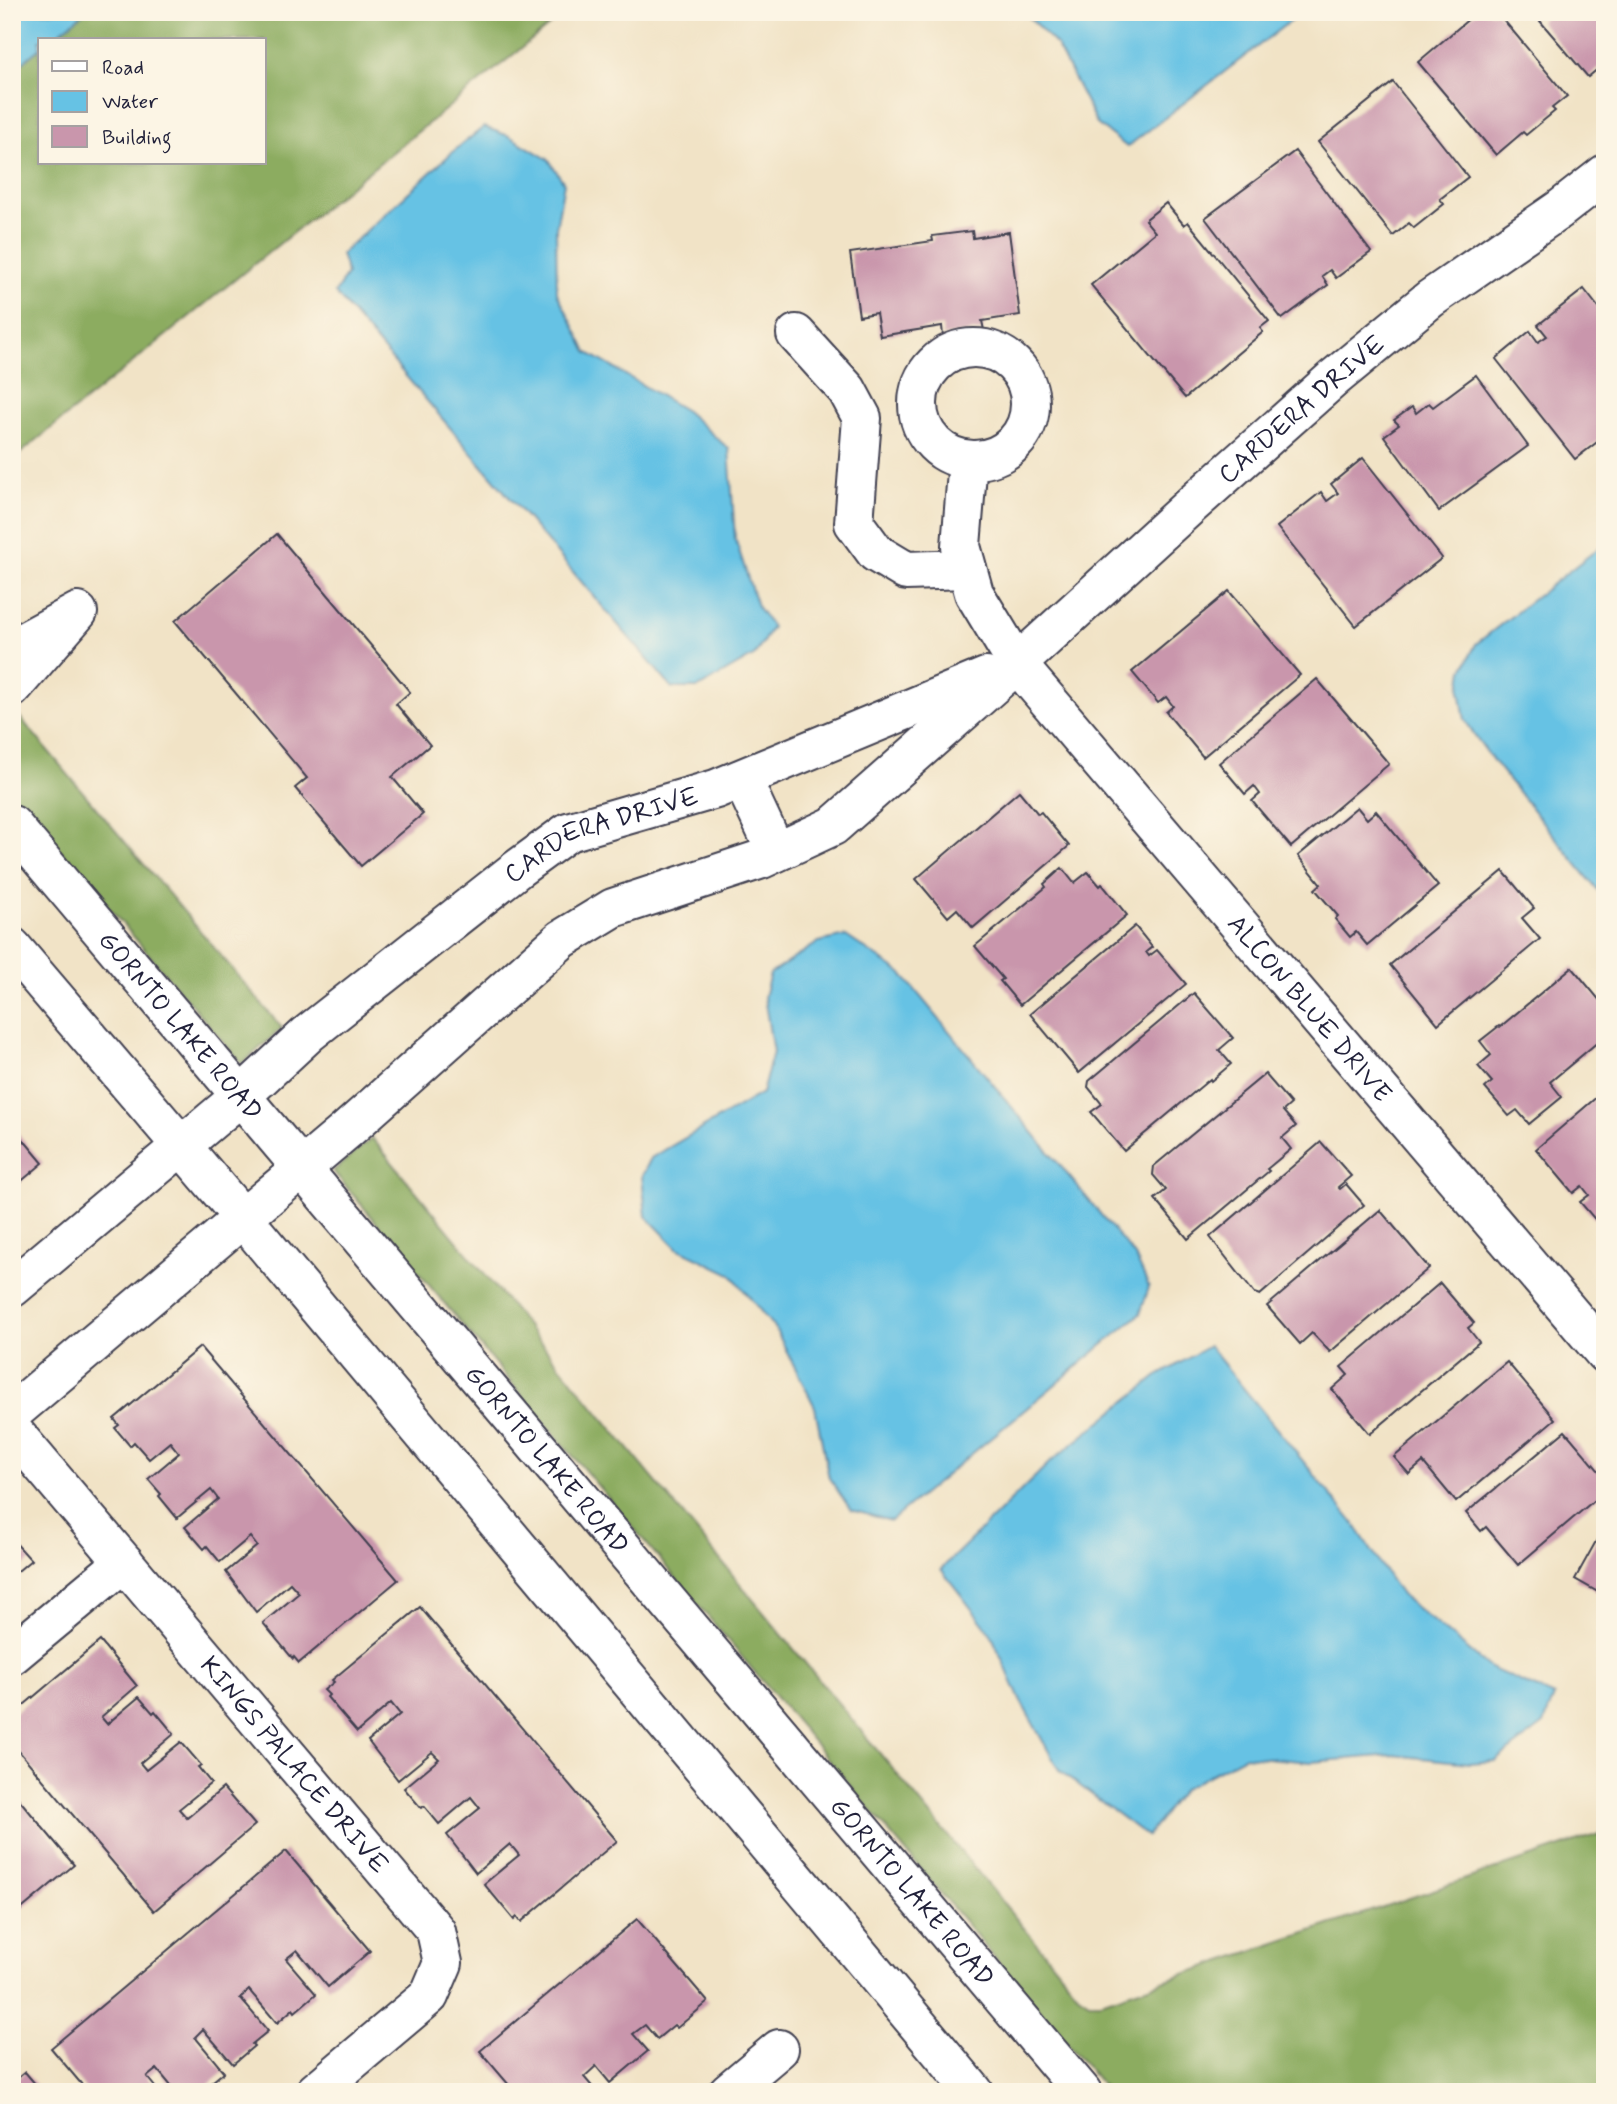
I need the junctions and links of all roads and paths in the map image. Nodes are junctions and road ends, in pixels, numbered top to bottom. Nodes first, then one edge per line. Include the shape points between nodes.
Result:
1 (1605, 174) edge
2 (796, 334) dead end
3 (918, 412) junction
4 (862, 418) junction
5 (968, 460) junction
6 (967, 569) junction
7 (12, 648) edge
8 (1017, 664) junction
9 (12, 688) edge
10 (742, 779) junction
11 (12, 825) edge
12 (776, 852) junction
13 (12, 947) edge
14 (242, 1095) junction
15 (181, 1146) junction
16 (302, 1166) junction
17 (242, 1217) junction
18 (12, 1288) edge
19 (1605, 1354) edge
20 (12, 1413) edge
21 (12, 1430) edge
22 (124, 1562) junction
23 (12, 1655) edge
24 (779, 2049) dead end
25 (315, 2092) edge
26 (728, 2092) edge
27 (974, 2092) edge
28 (1082, 2092) edge

1 - 8 street, CARDERA DRIVE via 1430,299 1355,361
2 - 4 street via 847,390
3 - 4 street via 890,423
3 - 5 street via 935,445
3 - 5 street via 925,376 953,352 990,350 1020,371 1031,405 1018,440 987,459
4 - 6 street via 853,523 876,554 906,570
5 - 6 street, ALCON BLUE DRIVE via 961,546
6 - 8 street, ALCON BLUE DRIVE via 974,593
7 - 9 street via 78,612
8 - 10 street, CARDERA DRIVE
8 - 12 street, CARDERA DRIVE via 833,826
8 - 19 street, ALCON BLUE DRIVE
10 - 12 street
10 - 14 street, CARDERA DRIVE via 568,832 309,1033
11 - 14 street, GORNTO LAKE ROAD
12 - 16 street, CARDERA DRIVE via 613,908 562,939
13 - 15 street
14 - 15 street
14 - 16 street, GORNTO LAKE ROAD
15 - 17 street
15 - 18 street
16 - 17 street
16 - 28 street, GORNTO LAKE ROAD
17 - 20 street
17 - 27 street
21 - 22 street, KINGS PALACE DRIVE
22 - 23 street
22 - 25 street, KINGS PALACE DRIVE via 436,1931 443,1962 429,1996
24 - 26 street

